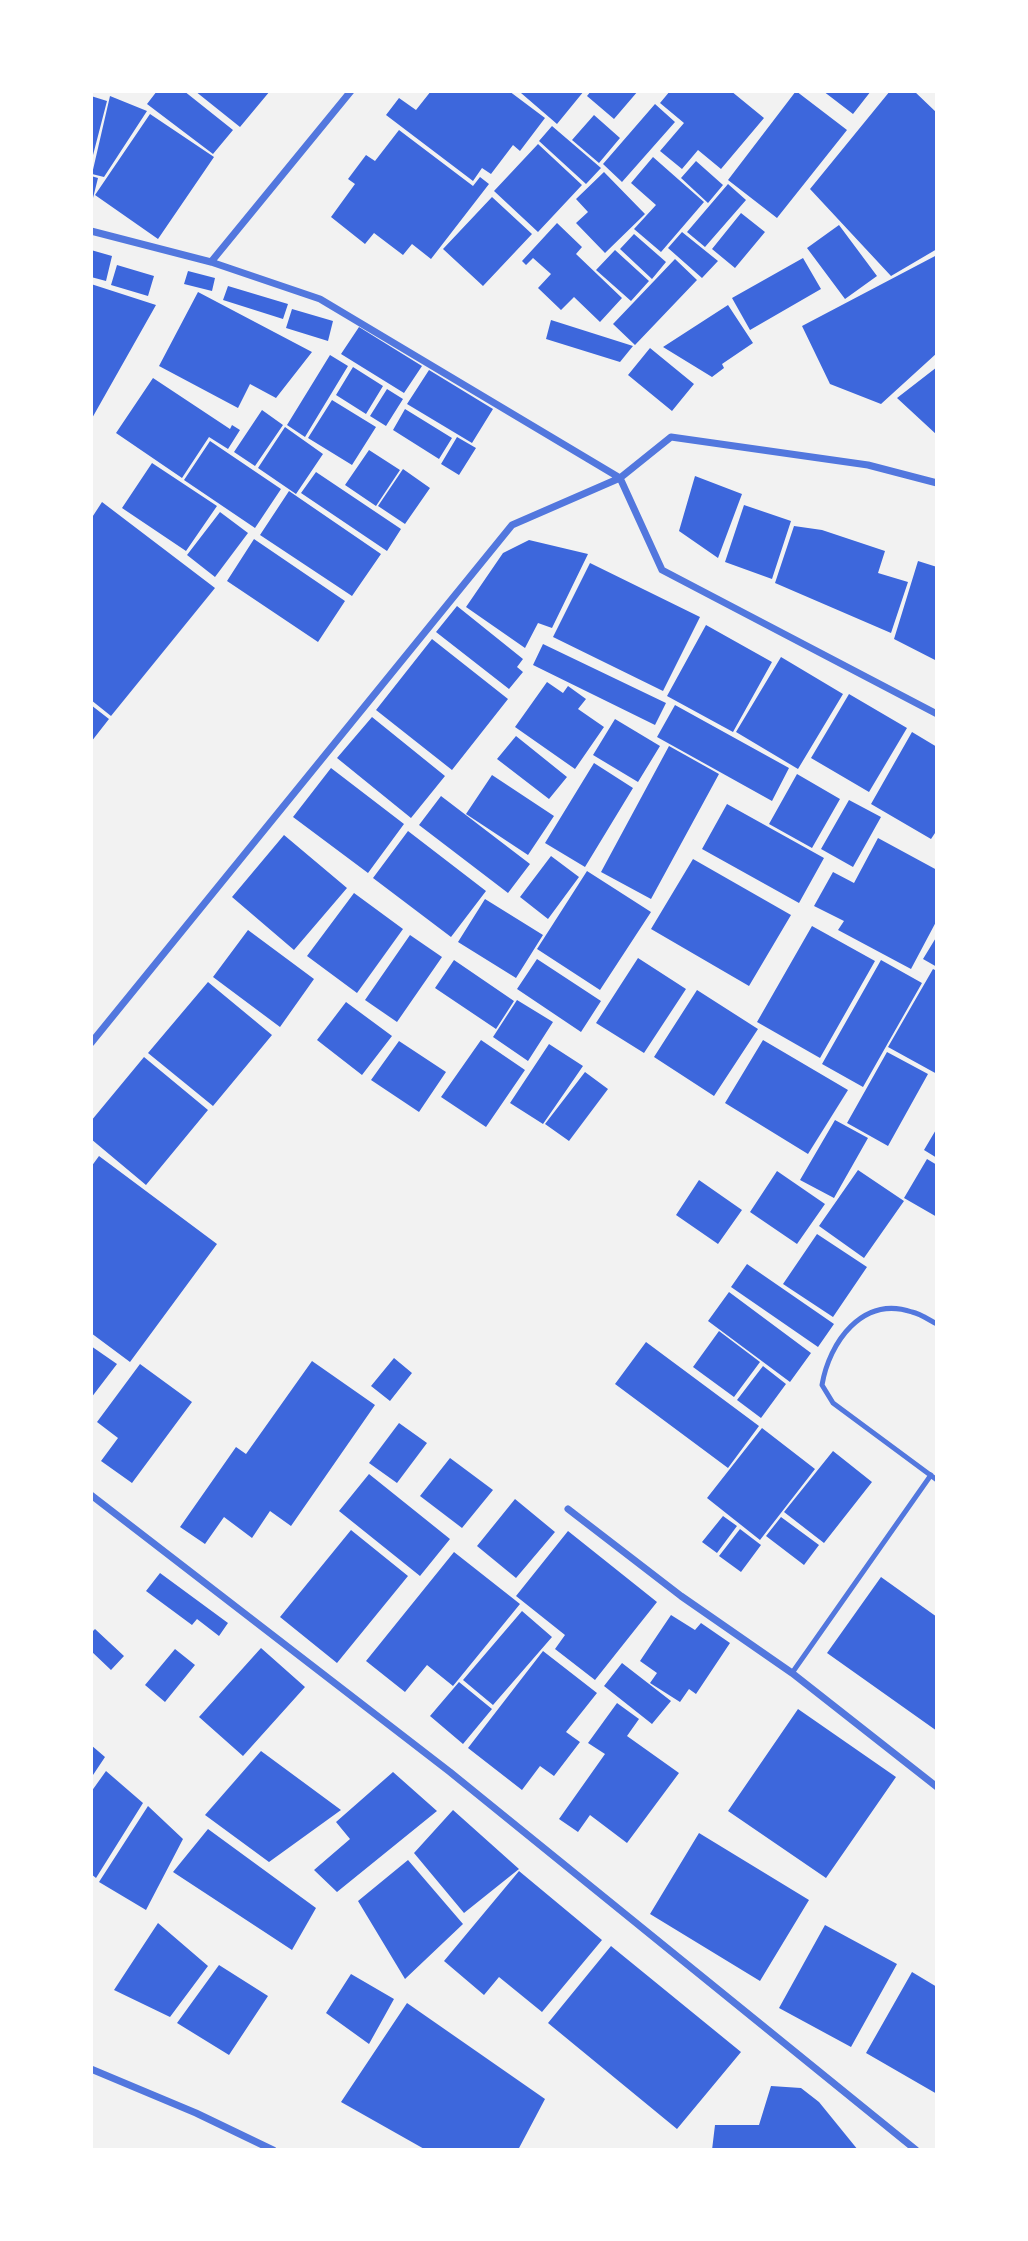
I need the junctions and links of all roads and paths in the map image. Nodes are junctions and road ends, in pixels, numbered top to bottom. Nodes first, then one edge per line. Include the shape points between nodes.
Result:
1 (351, 91) edge
2 (91, 231) edge
3 (211, 262) junction
4 (620, 478) junction
5 (937, 483) edge
6 (937, 714) edge
7 (91, 1044) edge
8 (937, 1324) edge
9 (934, 1478) edge
10 (91, 1495) edge
11 (568, 1509) dead end
12 (792, 1673) junction
13 (937, 1787) edge
14 (91, 2069) edge
15 (273, 2150) edge
16 (916, 2150) edge

1 - 3 street
2 - 3 street
3 - 4 street via 320,299
4 - 5 street via 671,437 868,465
4 - 6 street via 662,570
4 - 7 street via 512,525
8 - 9 lane via 912,1311 891,1309 854,1322 839,1338 822,1385 833,1403
9 - 12 lane
10 - 16 street via 450,1772
11 - 12 street
12 - 13 street
14 - 15 street

